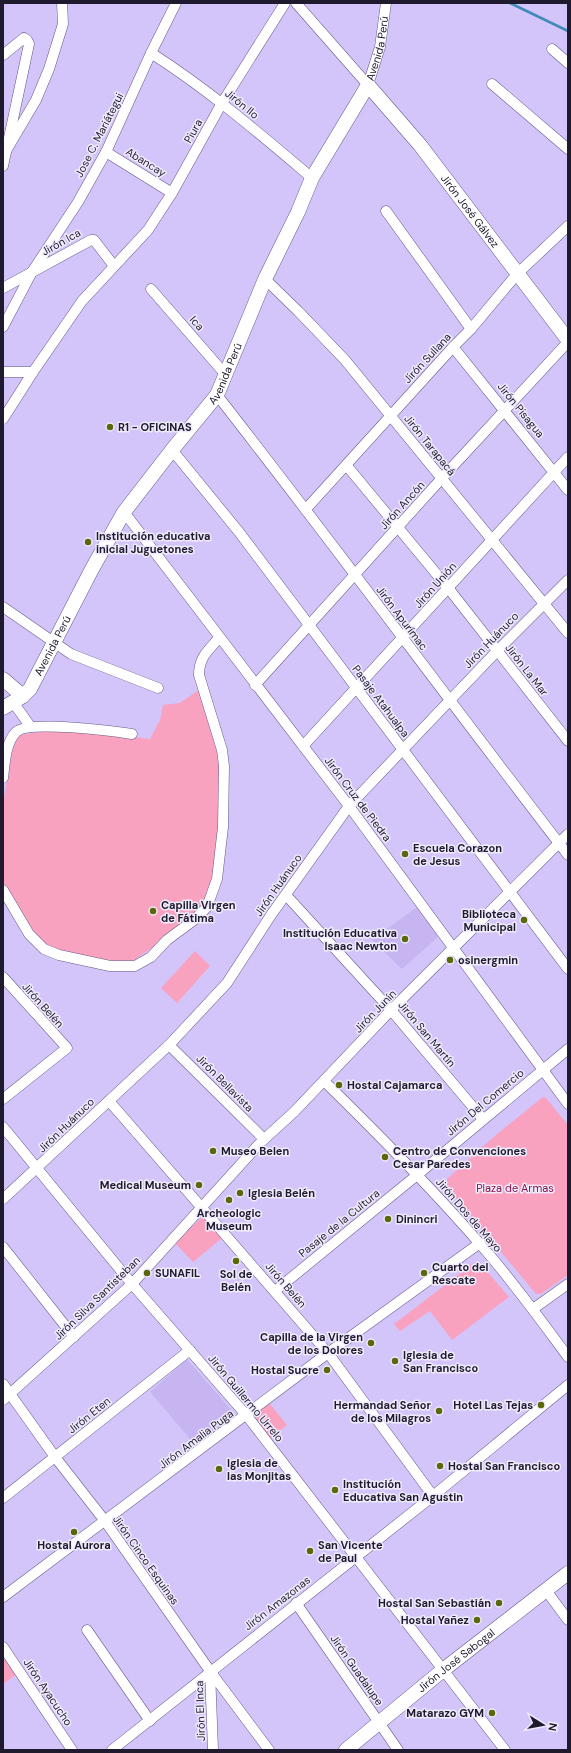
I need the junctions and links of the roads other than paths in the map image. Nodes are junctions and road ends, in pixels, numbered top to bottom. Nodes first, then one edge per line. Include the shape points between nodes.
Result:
1 (62, 3) edge
2 (67, 3) edge
3 (176, 3) edge
4 (285, 3) edge
5 (296, 3) edge
6 (386, 3) edge
7 (63, 24) junction
8 (552, 50) dead end
9 (151, 53) junction
10 (3, 55) edge
11 (568, 63) edge
12 (492, 84) dead end
13 (368, 85) junction
14 (222, 103) junction
15 (568, 149) edge
16 (106, 152) junction
17 (5, 153) edge
18 (3, 166) edge
19 (312, 178) junction
20 (172, 193) junction
21 (386, 211) dead end
22 (568, 226) edge
23 (114, 266) junction
24 (32, 272) junction
25 (517, 274) junction
26 (264, 280) junction
27 (3, 288) edge
28 (151, 289) dead end
29 (3, 327) edge
30 (471, 330) junction
31 (568, 341) edge
32 (453, 347) junction
33 (3, 372) edge
34 (33, 372) junction
35 (225, 374) junction
36 (217, 395) junction
37 (506, 410) junction
38 (390, 415) junction
39 (3, 419) edge
40 (172, 450) junction
41 (568, 457) edge
42 (347, 466) junction
43 (554, 472) junction
44 (442, 478) junction
45 (568, 490) edge
46 (306, 509) junction
47 (124, 512) junction
48 (399, 526) junction
49 (491, 540) junction
50 (355, 574) junction
51 (568, 580) edge
52 (449, 589) junction
53 (544, 603) junction
54 (3, 607) edge
55 (308, 626) junction
56 (568, 633) edge
57 (219, 638) junction
58 (402, 638) junction
59 (53, 643) junction
60 (497, 651) junction
61 (3, 679) edge
62 (255, 685) junction
63 (158, 688) dead end
64 (356, 688) junction
65 (450, 701) junction
66 (9, 704) edge
67 (30, 726) junction
68 (132, 734) dead end
69 (568, 741) edge
70 (303, 746) junction
71 (402, 750) junction
72 (3, 778) edge
73 (349, 806) junction
74 (568, 834) edge
75 (559, 844) junction
76 (568, 855) edge
77 (3, 890) edge
78 (510, 892) junction
79 (286, 895) junction
80 (453, 949) junction
81 (568, 969) edge
82 (3, 977) edge
83 (391, 1010) junction
84 (169, 1045) junction
85 (568, 1049) edge
86 (543, 1070) junction
87 (324, 1081) junction
88 (3, 1099) edge
89 (109, 1100) junction
90 (568, 1104) edge
91 (483, 1119) junction
92 (3, 1127) edge
93 (264, 1139) junction
94 (37, 1169) junction
95 (418, 1174) junction
96 (3, 1199) edge
97 (201, 1206) junction
98 (480, 1243) junction
99 (3, 1247) edge
100 (132, 1284) junction
101 (568, 1284) edge
102 (275, 1291) junction
103 (533, 1309) junction
104 (74, 1337) junction
105 (190, 1350) junction
106 (328, 1353) junction
107 (568, 1357) edge
108 (3, 1384) edge
109 (568, 1385) edge
110 (7, 1397) edge
111 (247, 1416) junction
112 (55, 1457) junction
113 (433, 1496) junction
114 (3, 1498) edge
115 (104, 1521) junction
116 (357, 1556) junction
117 (568, 1572) edge
118 (545, 1589) junction
119 (3, 1597) edge
120 (296, 1604) junction
121 (568, 1620) edge
122 (87, 1630) dead end
123 (3, 1647) edge
124 (443, 1670) junction
125 (210, 1671) junction
126 (150, 1721) junction
127 (379, 1722) junction
128 (72, 1750) edge
129 (112, 1750) edge
130 (213, 1750) edge
131 (269, 1750) edge
132 (346, 1750) edge
133 (398, 1750) edge
134 (505, 1750) edge

1 - 7 street
2 - 7 street
3 - 9 street, Jose C. Mariátegui
4 - 14 street, Piura
5 - 13 street
6 - 13 street, Avenida Perú via 380,47
7 - 17 street via 36,100
8 - 11 street
9 - 14 street, Jirón Ilo via 186,75
9 - 16 street, Jose C. Mariátegui
10 - 17 street via 19,41 24,38 28,40
12 - 15 street
13 - 19 street, Avenida Perú
13 - 25 street, Jirón José Gálvez via 420,145
14 - 19 street, Jirón Ilo
14 - 20 street, Piura
16 - 20 street, Abancay
16 - 24 street, Jose C. Mariátegui via 78,202
17 - 18 street
19 - 26 street, Avenida Perú
20 - 23 street, Piura via 148,230
21 - 30 street
22 - 25 street, Jirón Sullana
23 - 24 street, Jirón Ica via 94,240 91,240
23 - 34 street via 82,301
24 - 27 street
24 - 29 street, Jose C. Mariátegui
25 - 30 street, Jirón Sullana
25 - 31 street, Jirón José Gálvez
26 - 35 street, Avenida Perú
26 - 38 street, Jirón Tarapacá via 345,360
28 - 35 street, Ica
30 - 32 street, Jirón Sullana
31 - 37 street, Jirón Ancón
32 - 37 street, Jirón Pisagua
32 - 38 street, Jirón Sullana
33 - 34 street
34 - 39 street
35 - 36 street, Avenida Perú
36 - 40 street, Avenida Perú
36 - 46 street, Jirón Apurímac
37 - 43 street, Jirón Pisagua
37 - 44 street, Jirón Ancón
38 - 42 street, Jirón Sullana
38 - 44 street, Jirón Tarapacá
40 - 47 street, Avenida Perú
40 - 55 street, Pasaje Atahualpa via 239,532
41 - 43 street, Jirón Unión
42 - 46 street, Jirón Sullana
42 - 48 street, Jirón La Mar
43 - 45 street, Jirón Pisagua
43 - 49 street, Jirón Unión
44 - 48 street, Jirón Ancón
44 - 49 street, Jirón Tarapacá
46 - 50 street, Jirón Apurímac
47 - 57 street, Jirón Cruz de Piedra
47 - 59 street, Avenida Perú
48 - 50 street, Jirón Ancón
48 - 52 street, Jirón La Mar
49 - 52 street, Jirón Unión
49 - 53 street, Jirón Tarapacá
50 - 55 street, Jirón Ancón
50 - 58 street, Jirón Apurímac
51 - 53 street, Jirón Huánuco
52 - 58 street, Jirón Unión
52 - 60 street, Jirón La Mar
53 - 56 street, Jirón Tarapacá
53 - 60 street, Jirón Huánuco
54 - 59 street
55 - 62 street, Jirón Ancón
55 - 64 street, Pasaje Atahualpa
57 - 62 street, Jirón Cruz de Piedra
57 - 77 street via 201,658 199,667 224,766 223,827 217,879 207,906 151,957 135,966 110,966 44,950 29,934
58 - 64 street, Jirón Unión
58 - 65 street, Jirón Apurímac
59 - 63 street via 88,662
59 - 66 street, Avenida Perú via 30,689
60 - 65 street, Jirón Huánuco
60 - 69 street, Jirón La Mar
61 - 66 street
62 - 70 street, Jirón Cruz de Piedra
64 - 70 street, Jirón Unión
64 - 71 street, Pasaje Atahualpa
65 - 71 street, Jirón Huánuco
65 - 75 street, Jirón Apurímac
66 - 67 street
67 - 68 street
67 - 72 street via 17,731 8,745
70 - 73 street, Jirón Cruz de Piedra
71 - 73 street, Jirón Huánuco
71 - 78 street, Pasaje Atahualpa
73 - 79 street, Jirón Huánuco
73 - 80 street, Jirón Cruz de Piedra
74 - 75 street, Jirón Junín
75 - 76 street, Jirón Apurímac
75 - 78 street, Jirón Junín
78 - 80 street, Jirón Junín
78 - 81 street, Pasaje Atahualpa
79 - 83 street, Jirón San Martín
79 - 84 street, Jirón Huánuco via 227,983
80 - 83 street, Jirón Junín
80 - 86 street, Jirón Cruz de Piedra
82 - 88 street, Jirón Belén via 67,1048
83 - 87 street, Jirón Junín
83 - 91 street, Jirón San Martín
84 - 89 street, Jirón Huánuco
84 - 93 street, Jirón Bellavista
85 - 86 street, Jirón Del Comercio
86 - 90 street, Jirón Cruz de Piedra
86 - 91 street, Jirón Del Comercio
87 - 93 street, Jirón Junín
87 - 95 street, Jirón Dos de Mayo
89 - 94 street, Jirón Huánuco
89 - 97 street, Jirón Belén
91 - 95 street, Jirón Del Comercio
92 - 94 street, Jirón Guillermo Urrelo
93 - 97 street, Jirón Junín
94 - 96 street, Jirón Huánuco
94 - 100 street, Jirón Guillermo Urrelo
95 - 98 street, Jirón Dos de Mayo
95 - 102 street, Pasaje de la Cultura
97 - 100 street, Jirón Silva Santisteban
97 - 102 street, Jirón Belén
98 - 103 street, Jirón Dos de Mayo
98 - 106 street, Jirón Amalia Puga
99 - 104 street
100 - 104 street, Jirón Silva Santisteban
100 - 105 street, Jirón Guillermo Urrelo
101 - 103 street
102 - 106 street, Jirón Belén
103 - 107 street, Jirón Dos de Mayo
104 - 110 street, Jirón Silva Santisteban
105 - 111 street, Jirón Guillermo Urrelo
105 - 112 street, Jirón Eten
106 - 111 street, Jirón Amalia Puga
106 - 113 street, Jirón Belén
108 - 110 street, Jirón Cinco Esquinas
109 - 113 street, Jirón Amazonas
110 - 112 street, Jirón Cinco Esquinas
111 - 115 street, Jirón Amalia Puga
111 - 116 street, Jirón Guillermo Urrelo
112 - 114 street, Jirón Eten
112 - 115 street, Jirón Cinco Esquinas
113 - 116 street, Jirón Amazonas
115 - 119 street, Jirón Amalia Puga
115 - 125 street, Jirón Cinco Esquinas
116 - 120 street, Jirón Amazonas
116 - 124 street, Jirón Guillermo Urrelo
117 - 118 street, Jirón José Sabogal
118 - 121 street
118 - 124 street, Jirón José Sabogal
120 - 125 street, Jirón Amazonas
120 - 127 street, Jirón Guadalupe
122 - 126 street
123 - 128 street, Jirón Ayacucho
124 - 127 street, Jirón José Sabogal
124 - 134 street, Jirón Guillermo Urrelo
125 - 126 street, Jirón Amazonas
125 - 130 street, Jirón El Inca
125 - 131 street, Jirón Cinco Esquinas
126 - 129 street, Jirón Amazonas
127 - 132 street, Jirón José Sabogal
127 - 133 street, Jirón Guadalupe

